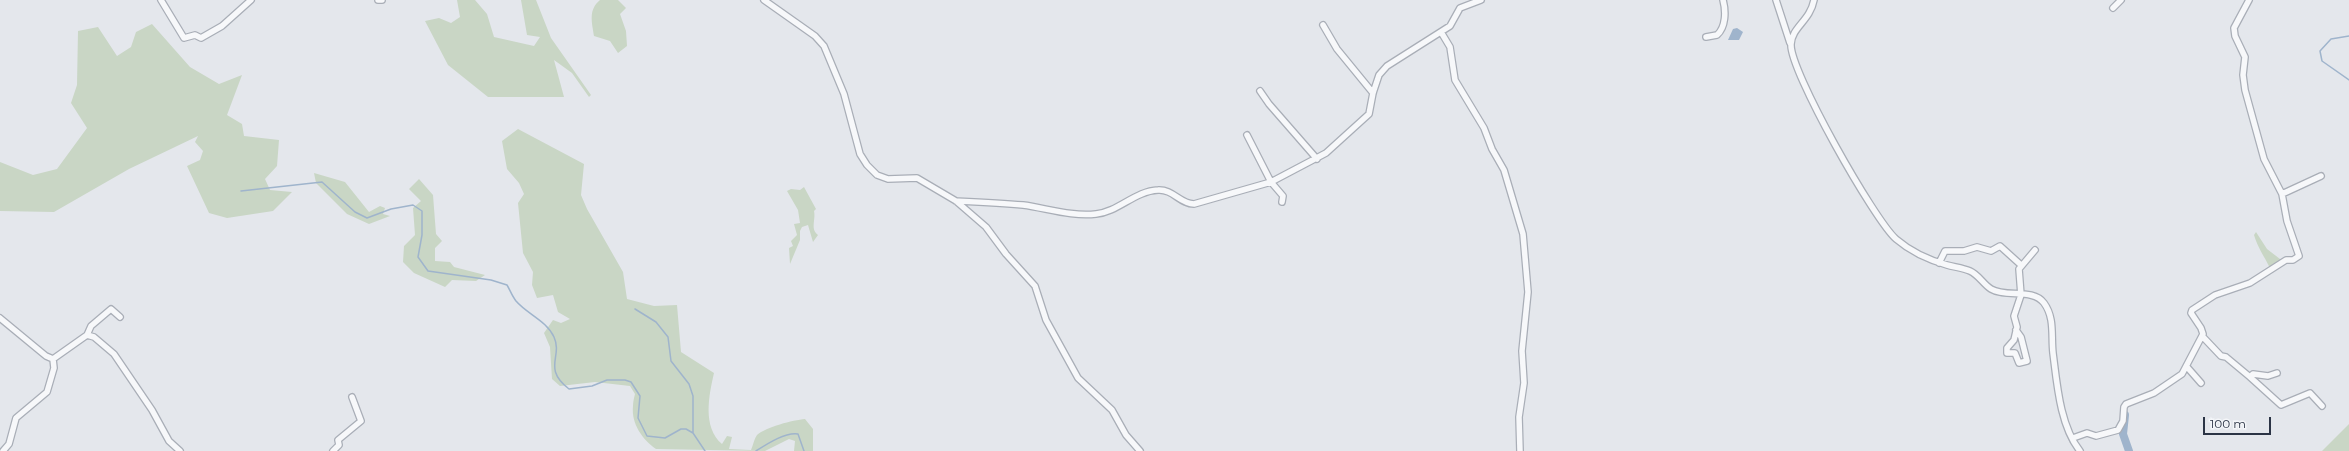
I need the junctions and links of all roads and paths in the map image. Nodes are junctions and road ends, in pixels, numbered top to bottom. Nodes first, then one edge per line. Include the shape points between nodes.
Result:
1 (161, 0) edge
2 (251, 0) edge
3 (378, 0) edge
4 (382, 0) edge
5 (764, 0) edge
6 (1481, 0) edge
7 (1723, 0) edge
8 (1776, 0) edge
9 (1814, 0) edge
10 (2121, 0) edge
11 (2249, 0) edge
12 (2113, 8) dead end
13 (1323, 25) dead end
14 (1441, 32) junction
15 (1706, 37) dead end
16 (1790, 45) junction
17 (1260, 91) dead end
18 (1373, 93) junction
19 (1247, 135) dead end
20 (1316, 159) junction
21 (2321, 176) dead end
22 (1271, 182) junction
23 (2282, 194) junction
24 (956, 201) junction
25 (1282, 202) dead end
26 (2036, 250) dead end
27 (1940, 263) junction
28 (2021, 265) junction
29 (2021, 295) junction
30 (120, 317) dead end
31 (0, 318) edge
32 (2016, 330) junction
33 (86, 335) junction
34 (2203, 336) junction
35 (53, 359) junction
36 (2188, 367) junction
37 (2277, 373) dead end
38 (2250, 377) junction
39 (2201, 383) dead end
40 (352, 397) dead end
41 (2322, 406) dead end
42 (2073, 438) junction
43 (3, 451) edge
44 (180, 451) edge
45 (333, 451) edge
46 (1140, 451) edge
47 (1520, 451) edge
48 (2080, 451) edge

1 - 2 street via 184,38 195,35 201,38 222,26
3 - 4 street
5 - 24 street via 815,36 824,46 844,94 860,154 871,170 879,176 888,178 917,178
6 - 14 street via 1460,8 1452,23
7 - 15 street via 1724,18 1721,30 1717,35
8 - 16 street
9 - 16 street via 1809,16 1795,32
10 - 12 street
11 - 23 street via 2235,25 2235,36 2245,57 2244,83 2252,120 2264,159
13 - 18 street via 1336,49
14 - 18 street via 1387,66 1379,75
14 - 47 street via 1450,47 1455,80 1484,128 1504,170 1523,234 1528,292 1522,351 1524,383 1519,417
16 - 27 street via 1804,86 1847,166 1882,223 1898,241
17 - 20 street
18 - 20 street via 1369,114 1331,150
19 - 22 street
20 - 22 street
21 - 23 street
22 - 24 street via 1194,204 1186,203 1172,193 1157,190 1108,211 1094,214 1023,205
22 - 25 street via 1282,196
23 - 34 street via 2287,221 2299,257 2286,260 2245,285 2211,297 2192,310 2191,314 2201,328
24 - 46 street via 986,227 1035,286 1046,320 1078,378 1112,410 1126,435
26 - 28 street
27 - 28 street via 1945,251 1948,250 1977,247 1991,251 2000,246
27 - 29 street via 1972,272 1994,291
28 - 29 street
29 - 32 street via 2014,316
29 - 42 street via 2038,297 2048,311 2052,322 2053,353 2063,410
30 - 33 street via 110,309 92,325
31 - 35 street
32 - 32 street via 2007,353 2014,353 2018,364 2027,361 2021,337
33 - 35 street
33 - 44 street via 94,337 114,354 152,410 169,441
34 - 36 street
34 - 38 street via 2221,356 2226,357
35 - 43 street via 54,368 47,392 18,416 9,444
36 - 39 street
36 - 42 street via 2172,382 2128,402 2124,407 2123,421 2118,430 2096,436 2087,433
37 - 38 street via 2268,376 2254,374
38 - 41 street via 2282,405 2310,393
40 - 45 street via 361,421 338,440 338,445
42 - 48 street

